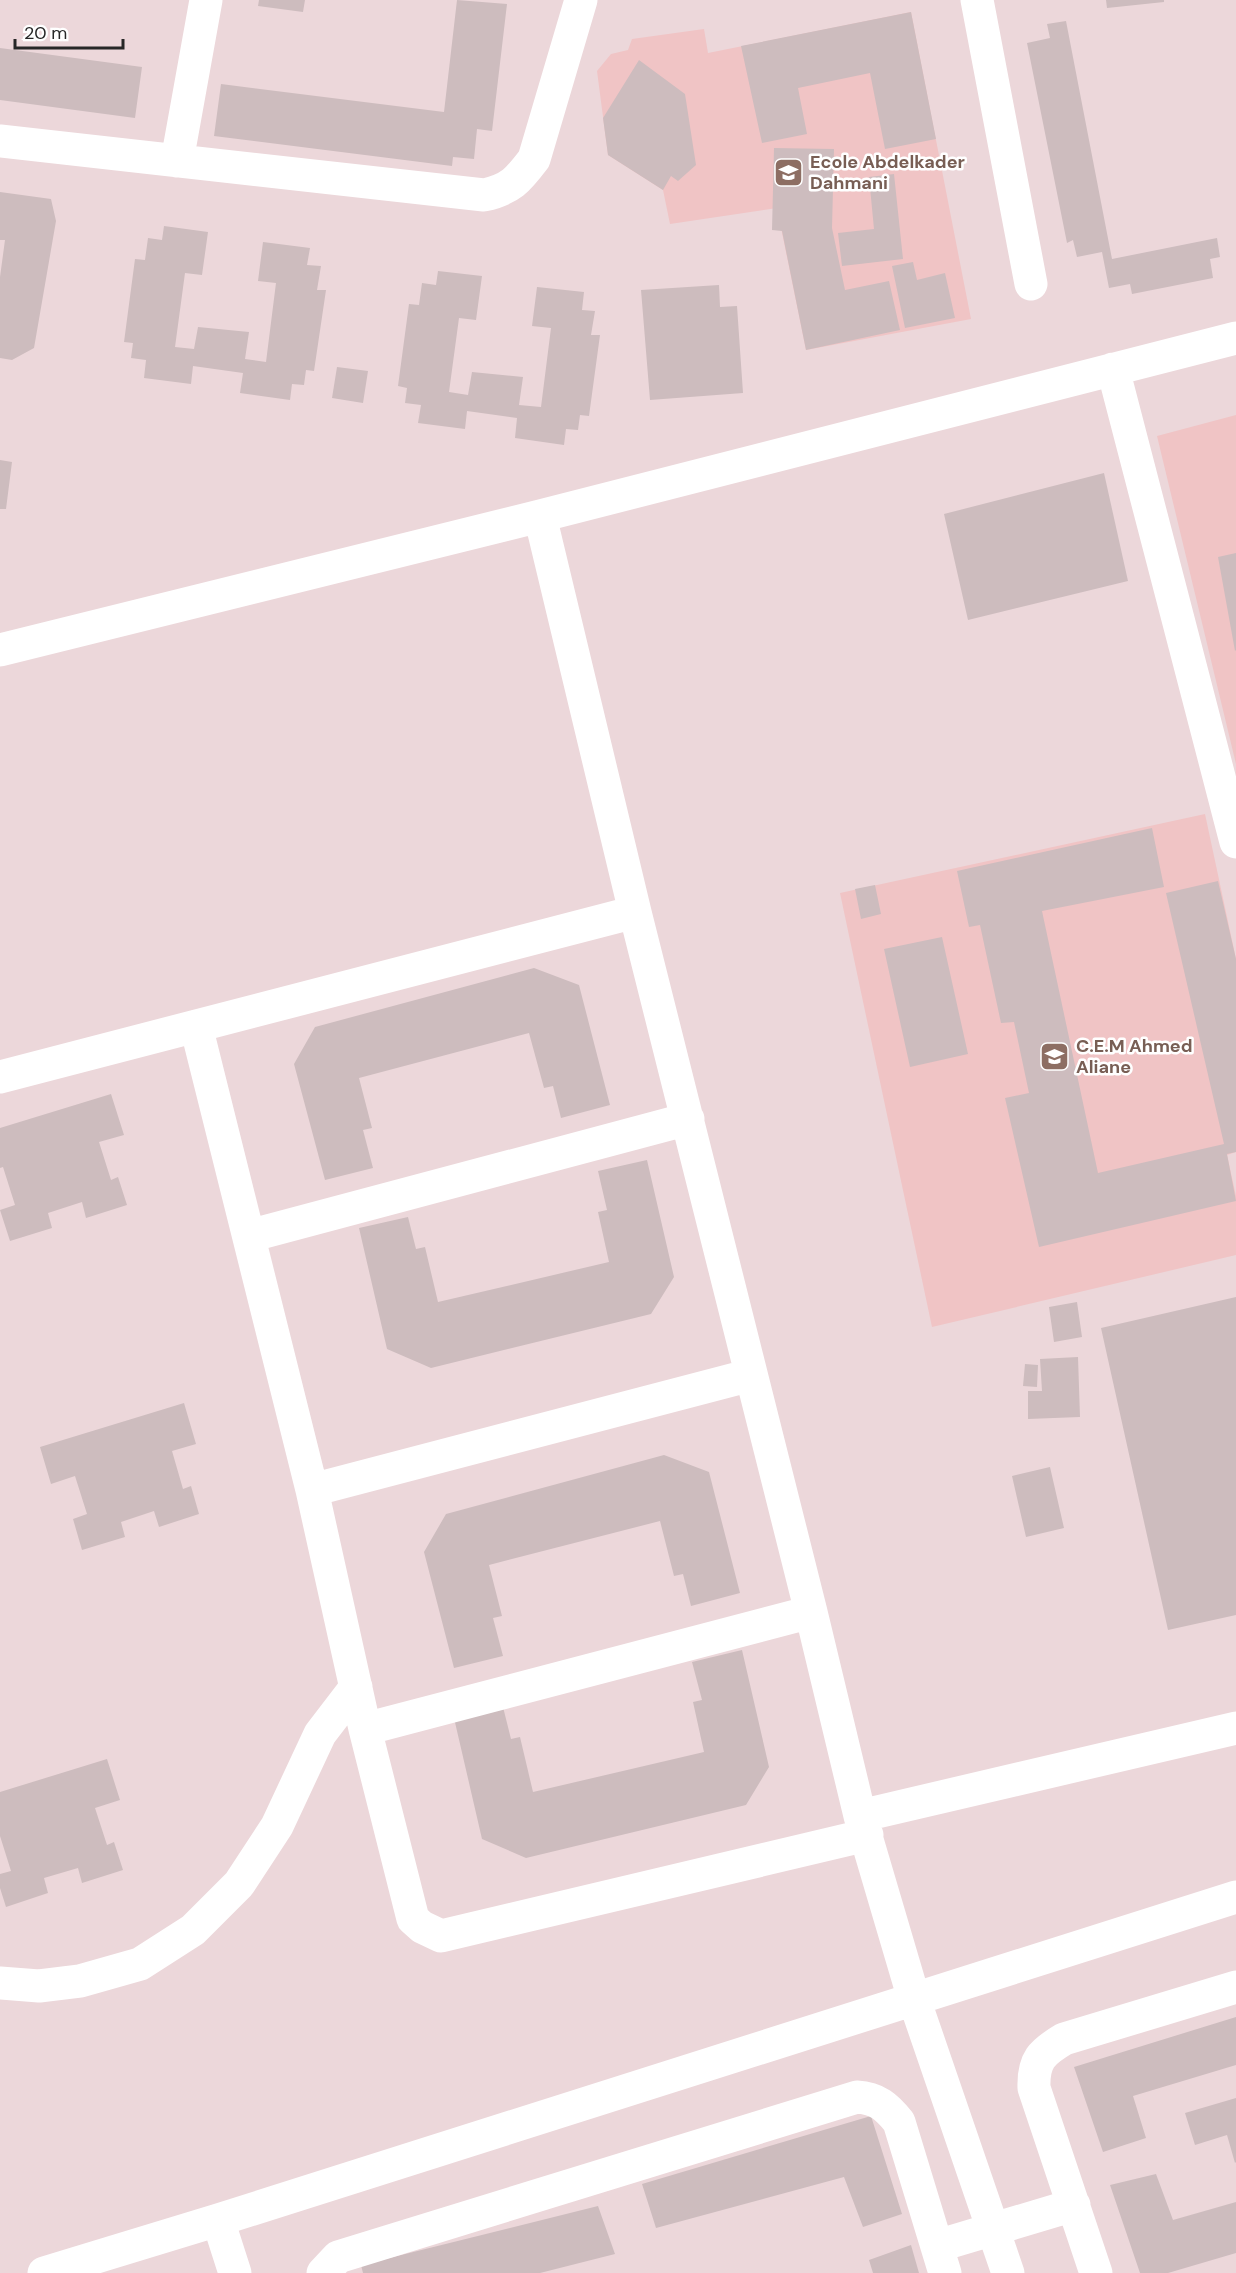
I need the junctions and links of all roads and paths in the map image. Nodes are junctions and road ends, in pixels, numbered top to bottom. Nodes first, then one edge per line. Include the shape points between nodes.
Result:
1 (206, 0) edge
2 (584, 0) edge
3 (977, 0) edge
4 (0, 141) edge
5 (177, 161) junction
6 (1031, 284) dead end
7 (1236, 338) edge
8 (1113, 369) junction
9 (540, 516) junction
10 (0, 650) edge
11 (1236, 842) edge
12 (635, 912) junction
13 (196, 1026) junction
14 (0, 1077) edge
15 (688, 1119) junction
16 (249, 1236) junction
17 (751, 1376) junction
18 (312, 1490) junction
19 (811, 1612) junction
20 (356, 1687) junction
21 (1236, 1728) edge
22 (365, 1729) junction
23 (863, 1825) junction
24 (1236, 1897) edge
25 (0, 1983) edge
26 (1236, 1987) edge
27 (914, 1999) junction
28 (1074, 2205) junction
29 (218, 2220) junction
30 (993, 2230) junction
31 (941, 2260) edge
32 (44, 2273) edge
33 (235, 2273) edge
34 (323, 2273) edge
35 (1008, 2273) edge
36 (1096, 2273) edge

1 - 5 street
2 - 5 street via 534,159 518,181 502,191 484,195
3 - 6 street
4 - 5 street
7 - 8 street
8 - 9 street
8 - 11 street
9 - 10 street
9 - 12 street
12 - 13 street
12 - 15 street
13 - 14 street
13 - 16 street
15 - 16 street
15 - 17 street
16 - 18 street
17 - 18 street
17 - 19 street
18 - 20 street
19 - 22 street
19 - 23 street
20 - 22 street
20 - 25 street via 320,1734 277,1826 239,1884 192,1930 140,1964 80,1981 39,1986
21 - 23 street
22 - 23 street via 413,1918 422,1928 441,1936
23 - 27 street
24 - 27 street
26 - 28 street via 1064,2038 1039,2059 1033,2071 1034,2088
27 - 29 street
27 - 30 street
28 - 30 street
28 - 36 street
29 - 32 street
29 - 33 street
30 - 31 street
30 - 35 street
31 - 34 street via 899,2122 881,2103 857,2097 338,2257

